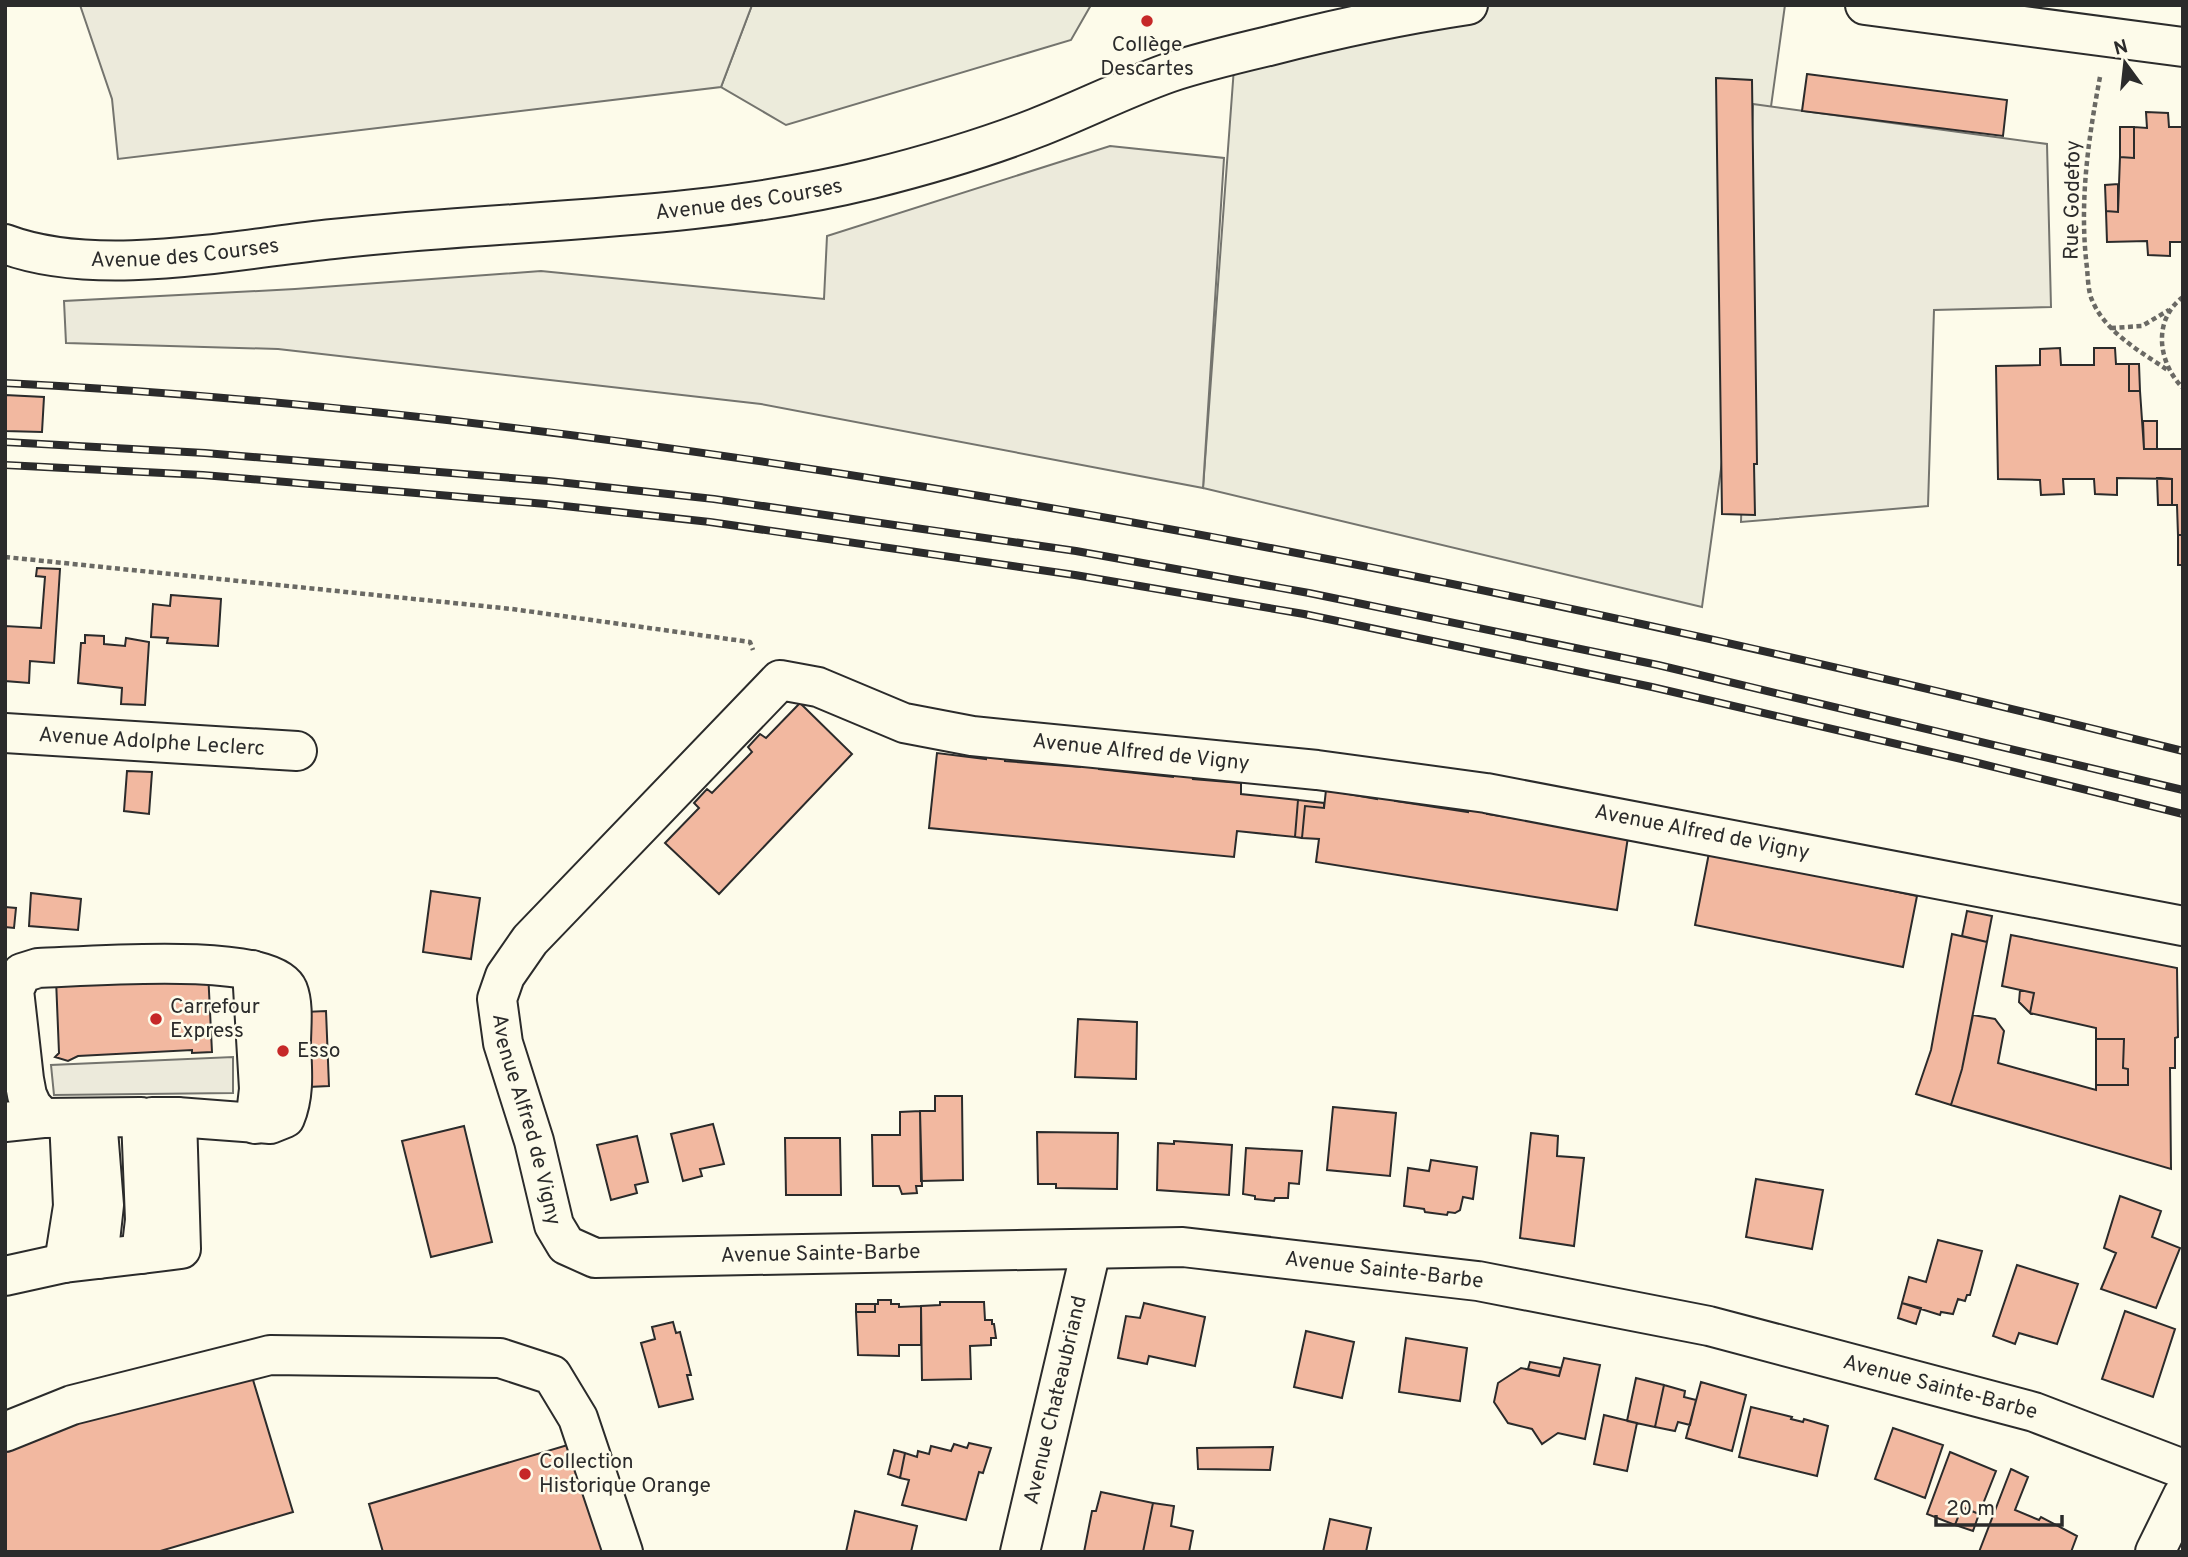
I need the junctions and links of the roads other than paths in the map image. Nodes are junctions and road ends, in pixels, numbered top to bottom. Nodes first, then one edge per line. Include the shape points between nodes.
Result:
1 (1468, 5) edge
2 (1865, 5) edge
3 (2183, 47) edge
4 (5, 244) edge
5 (5, 733) edge
6 (297, 751) dead end
7 (2183, 926) edge
8 (159, 1117) junction
9 (69, 1118) junction
10 (5, 1122) edge
11 (566, 1245) joint
12 (1091, 1250) junction
13 (81, 1261) junction
14 (5, 1276) edge
15 (5, 1432) edge
16 (2183, 1469) edge
17 (2183, 1495) edge
18 (622, 1552) edge
19 (1020, 1552) edge
20 (2155, 1552) edge

1 - 4 street, Avenue des Courses via 1332,30 1201,63 945,160 789,197 179,257 84,261
2 - 3 street
5 - 6 street, Avenue Adolphe Leclerc
7 - 11 street, Avenue Alfred de Vigny via 1486,793 1317,769 972,736 904,723 818,687 780,680 530,940 505,976 497,999 503,1043 554,1224
8 - 9 street
8 - 9 street via 255,1124 259,1089 252,970 180,964 38,968 22,973 14,990 27,1095 32,1106
8 - 13 street via 141,1254
9 - 10 street
9 - 13 street
11 - 12 street, Avenue Sainte-Barbe via 595,1258
12 - 16 street, Avenue Sainte-Barbe via 1183,1247 1478,1282 1709,1326 2034,1412
12 - 19 street, Avenue Chateaubriand
13 - 14 street
15 - 18 street via 72,1405 270,1355 500,1358 552,1375 578,1418
17 - 20 street

